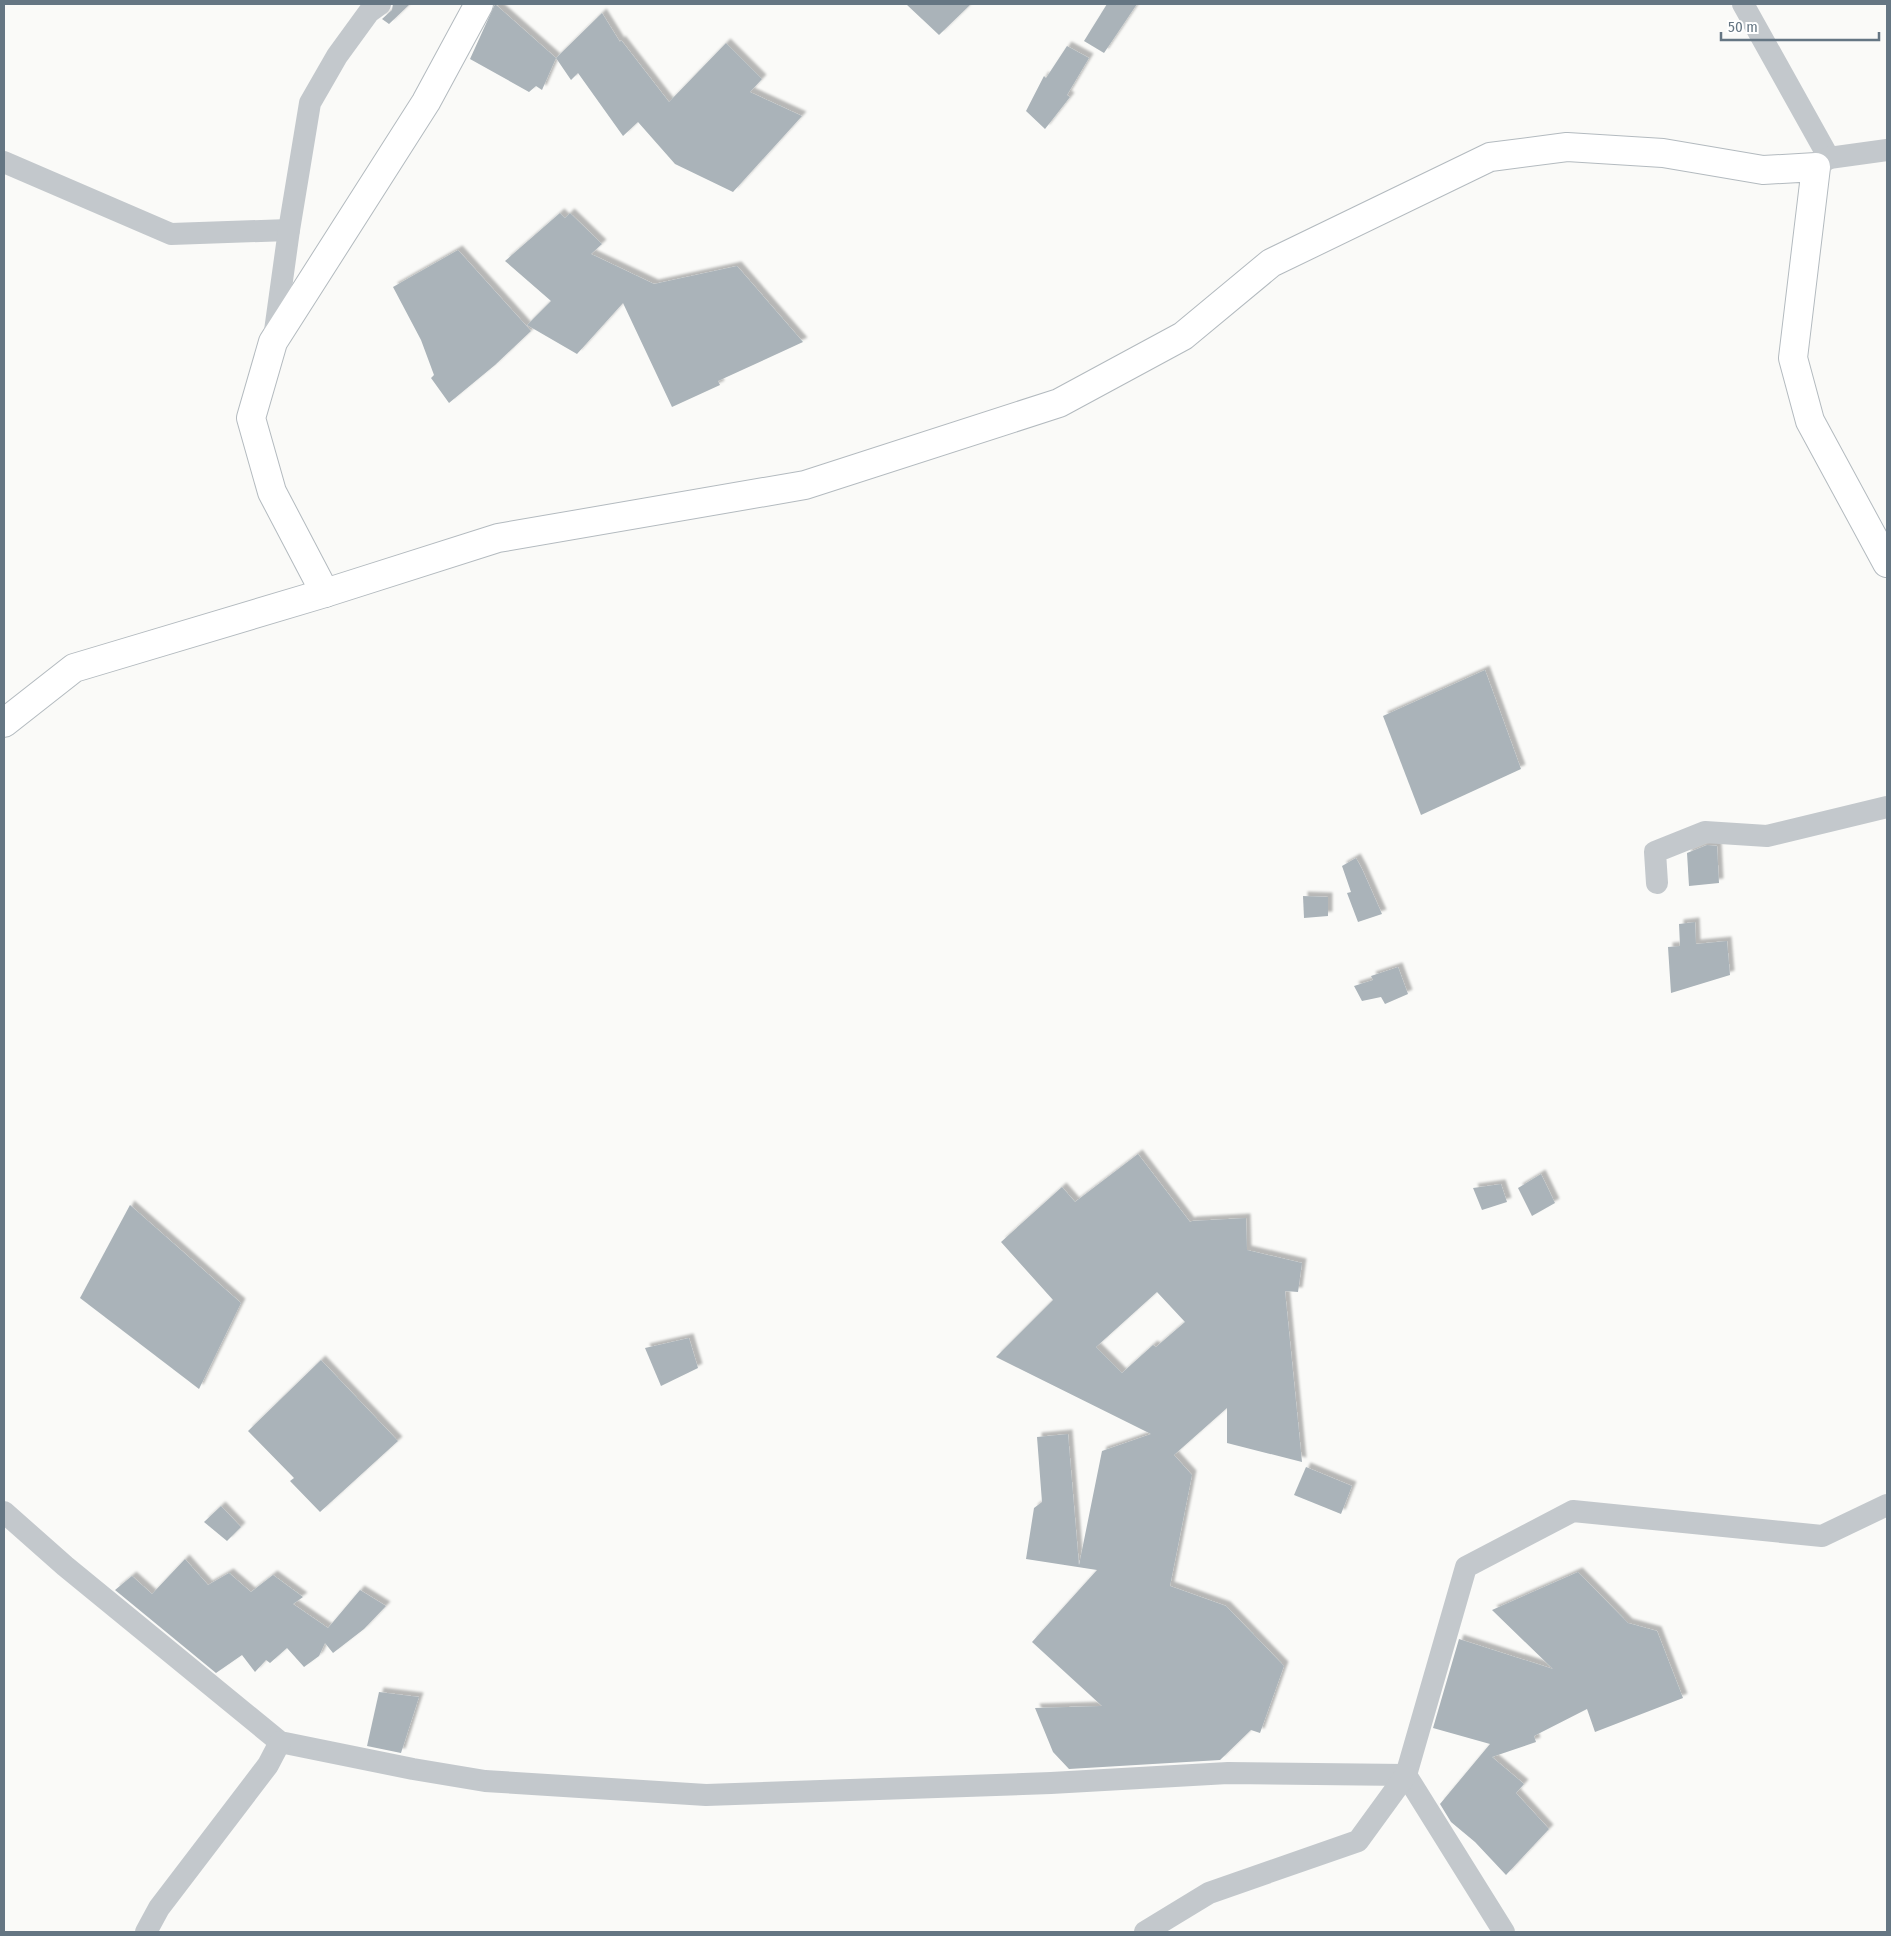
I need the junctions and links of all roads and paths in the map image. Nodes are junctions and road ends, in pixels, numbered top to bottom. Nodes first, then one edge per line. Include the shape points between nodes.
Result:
1 (380, 4) edge
2 (479, 4) edge
3 (1743, 4) edge
4 (1887, 150) edge
5 (4, 162) edge
6 (1822, 162) junction
7 (289, 230) junction
8 (273, 342) junction
9 (1887, 563) edge
10 (325, 593) junction
11 (4, 723) edge
12 (1887, 807) edge
13 (1657, 883) dead end
14 (1887, 1505) edge
15 (4, 1512) edge
16 (280, 1742) junction
17 (1406, 1775) junction
18 (146, 1932) edge
19 (1146, 1932) edge
20 (1504, 1932) edge

1 - 7 street via 369,12 337,56 310,103
2 - 8 street via 426,102
3 - 6 street
4 - 6 street
5 - 7 street via 171,234
6 - 9 street via 1794,358 1810,421
6 - 10 street via 1763,170 1664,153 1567,147 1490,157 1271,263 1183,336 1059,403 805,485 498,538
7 - 8 street
8 - 10 street via 251,418 272,492
10 - 11 street via 74,668
12 - 13 street via 1767,836 1705,832 1655,852
14 - 17 street via 1822,1536 1573,1511 1466,1567
15 - 16 street
16 - 17 street via 485,1781 706,1795 1052,1783 1228,1773
16 - 18 street via 268,1765 159,1908
17 - 19 street via 1358,1841 1209,1893
17 - 20 street

